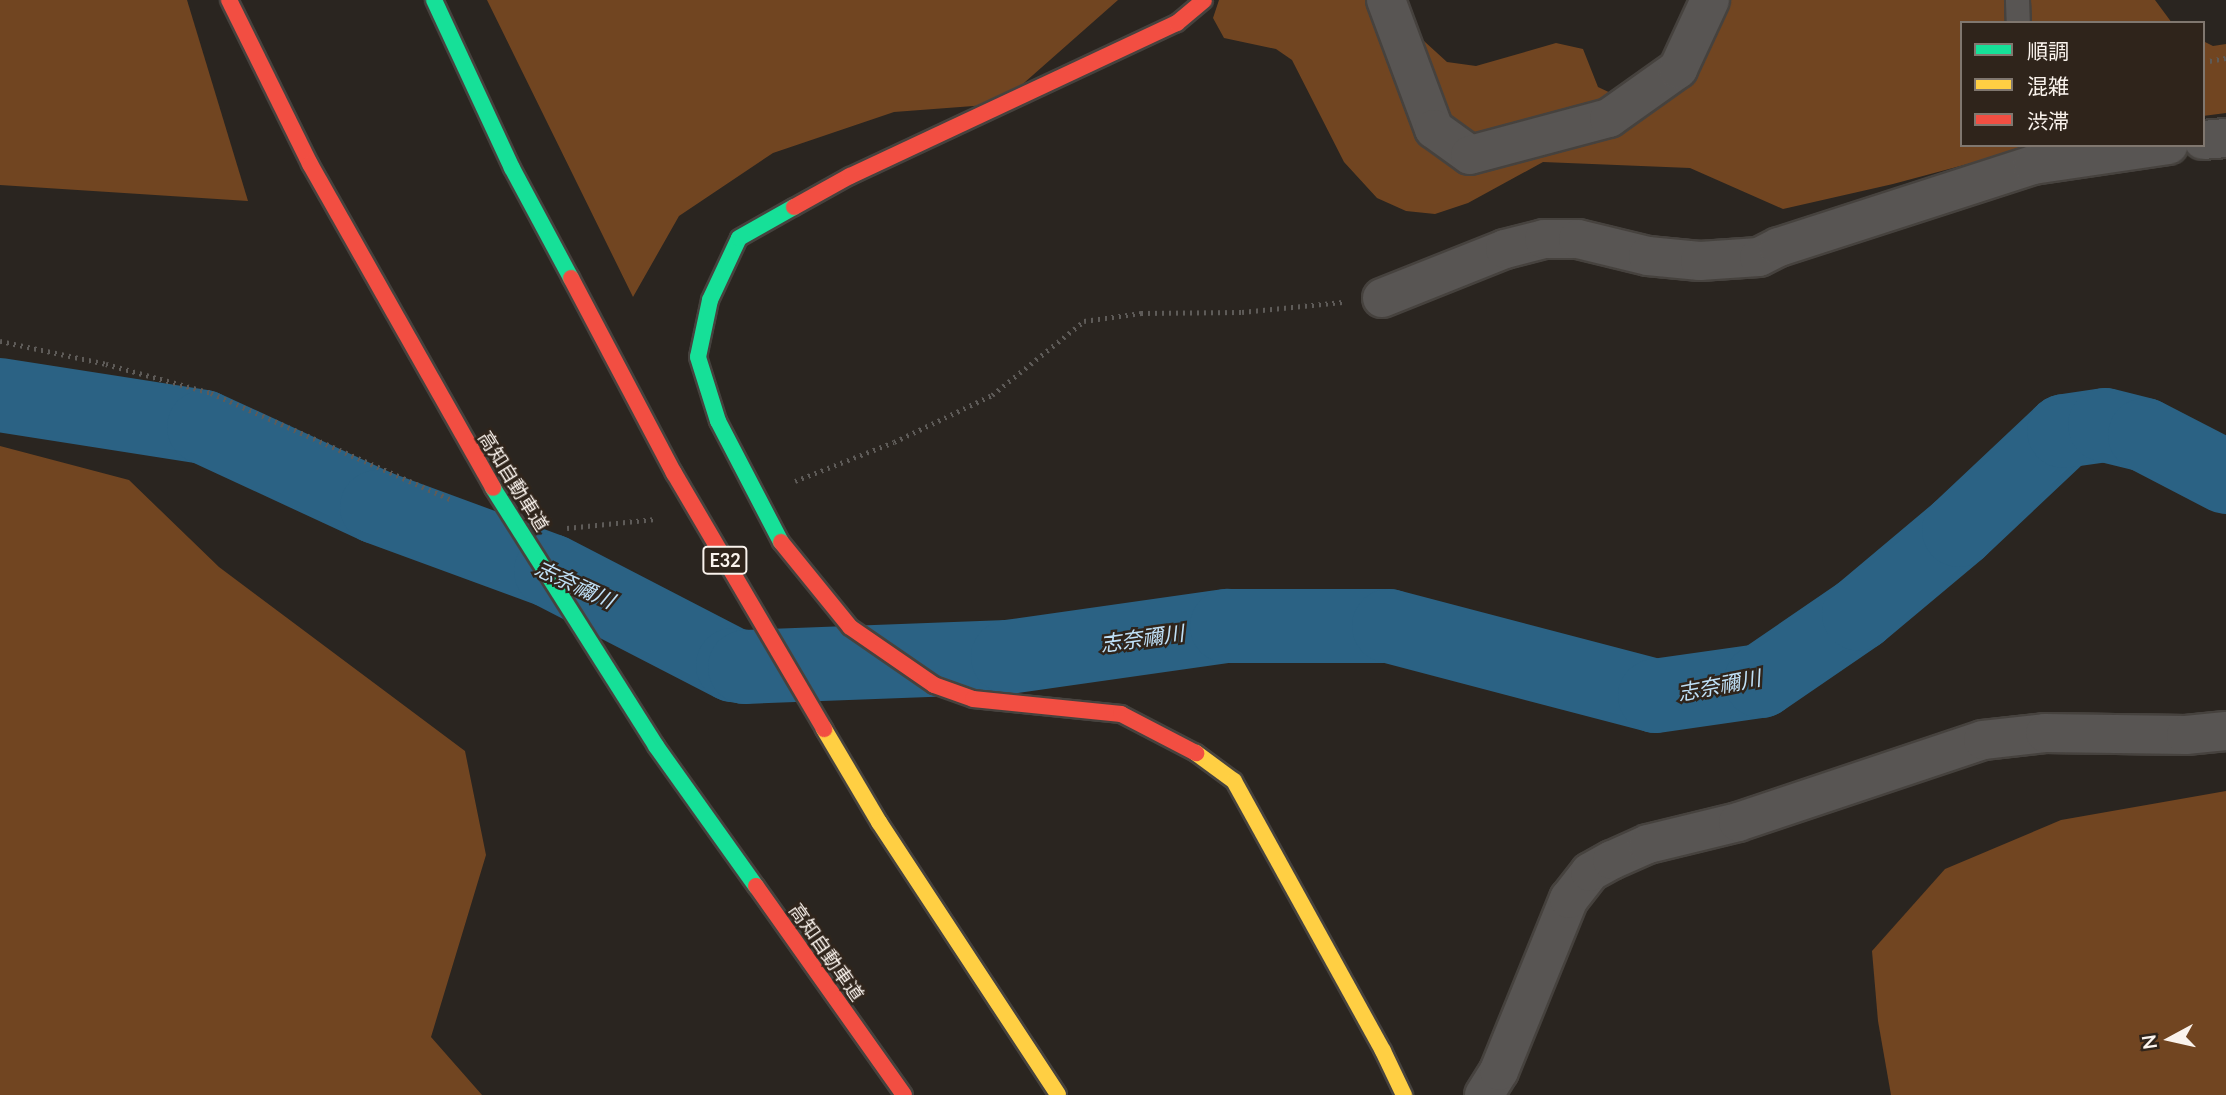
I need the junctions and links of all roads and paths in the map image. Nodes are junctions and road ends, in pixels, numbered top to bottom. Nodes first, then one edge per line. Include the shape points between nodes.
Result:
1 (229, 0) edge
2 (434, 0) edge
3 (1204, 0) edge
4 (1386, 0) edge
5 (1710, 0) edge
6 (2017, 0) edge
7 (2018, 21) edge
8 (2226, 58) edge
9 (2205, 62) edge
10 (2226, 138) edge
11 (2205, 140) edge
12 (2142, 147) edge
13 (2032, 155) edge
14 (1382, 298) joint
15 (0, 341) edge
16 (759, 495) junction
17 (465, 502) dead end
18 (665, 515) dead end
19 (554, 524) dead end
20 (2226, 730) edge
21 (904, 1095) edge
22 (1058, 1095) edge
23 (1405, 1095) edge
24 (1484, 1095) edge

1 - 21 main road, 高知自動車道, bridge via 310,164 477,461 656,746
2 - 22 main road, E32, bridge via 512,168 674,473 879,822
3 - 16 main road via 1177,23 850,176 739,238 710,300 698,357 718,421
4 - 5 street via 1434,129 1470,155 1609,118 1678,69
6 - 7 lane
8 - 9 path
10 - 11 street
12 - 13 street
13 - 14 street via 1759,257 1700,261 1648,256 1578,239 1544,239 1504,249
14 - 16 path via 1242,312 1141,313 1084,321 992,395 894,442
15 - 17 path via 211,393
16 - 23 main road via 786,552 849,627 934,685 973,699 1121,714 1184,744 1234,781
18 - 19 path via 567,528
20 - 24 street via 2186,735 2045,733 1983,740 1738,822 1648,844 1612,860 1590,872 1569,900 1499,1071

